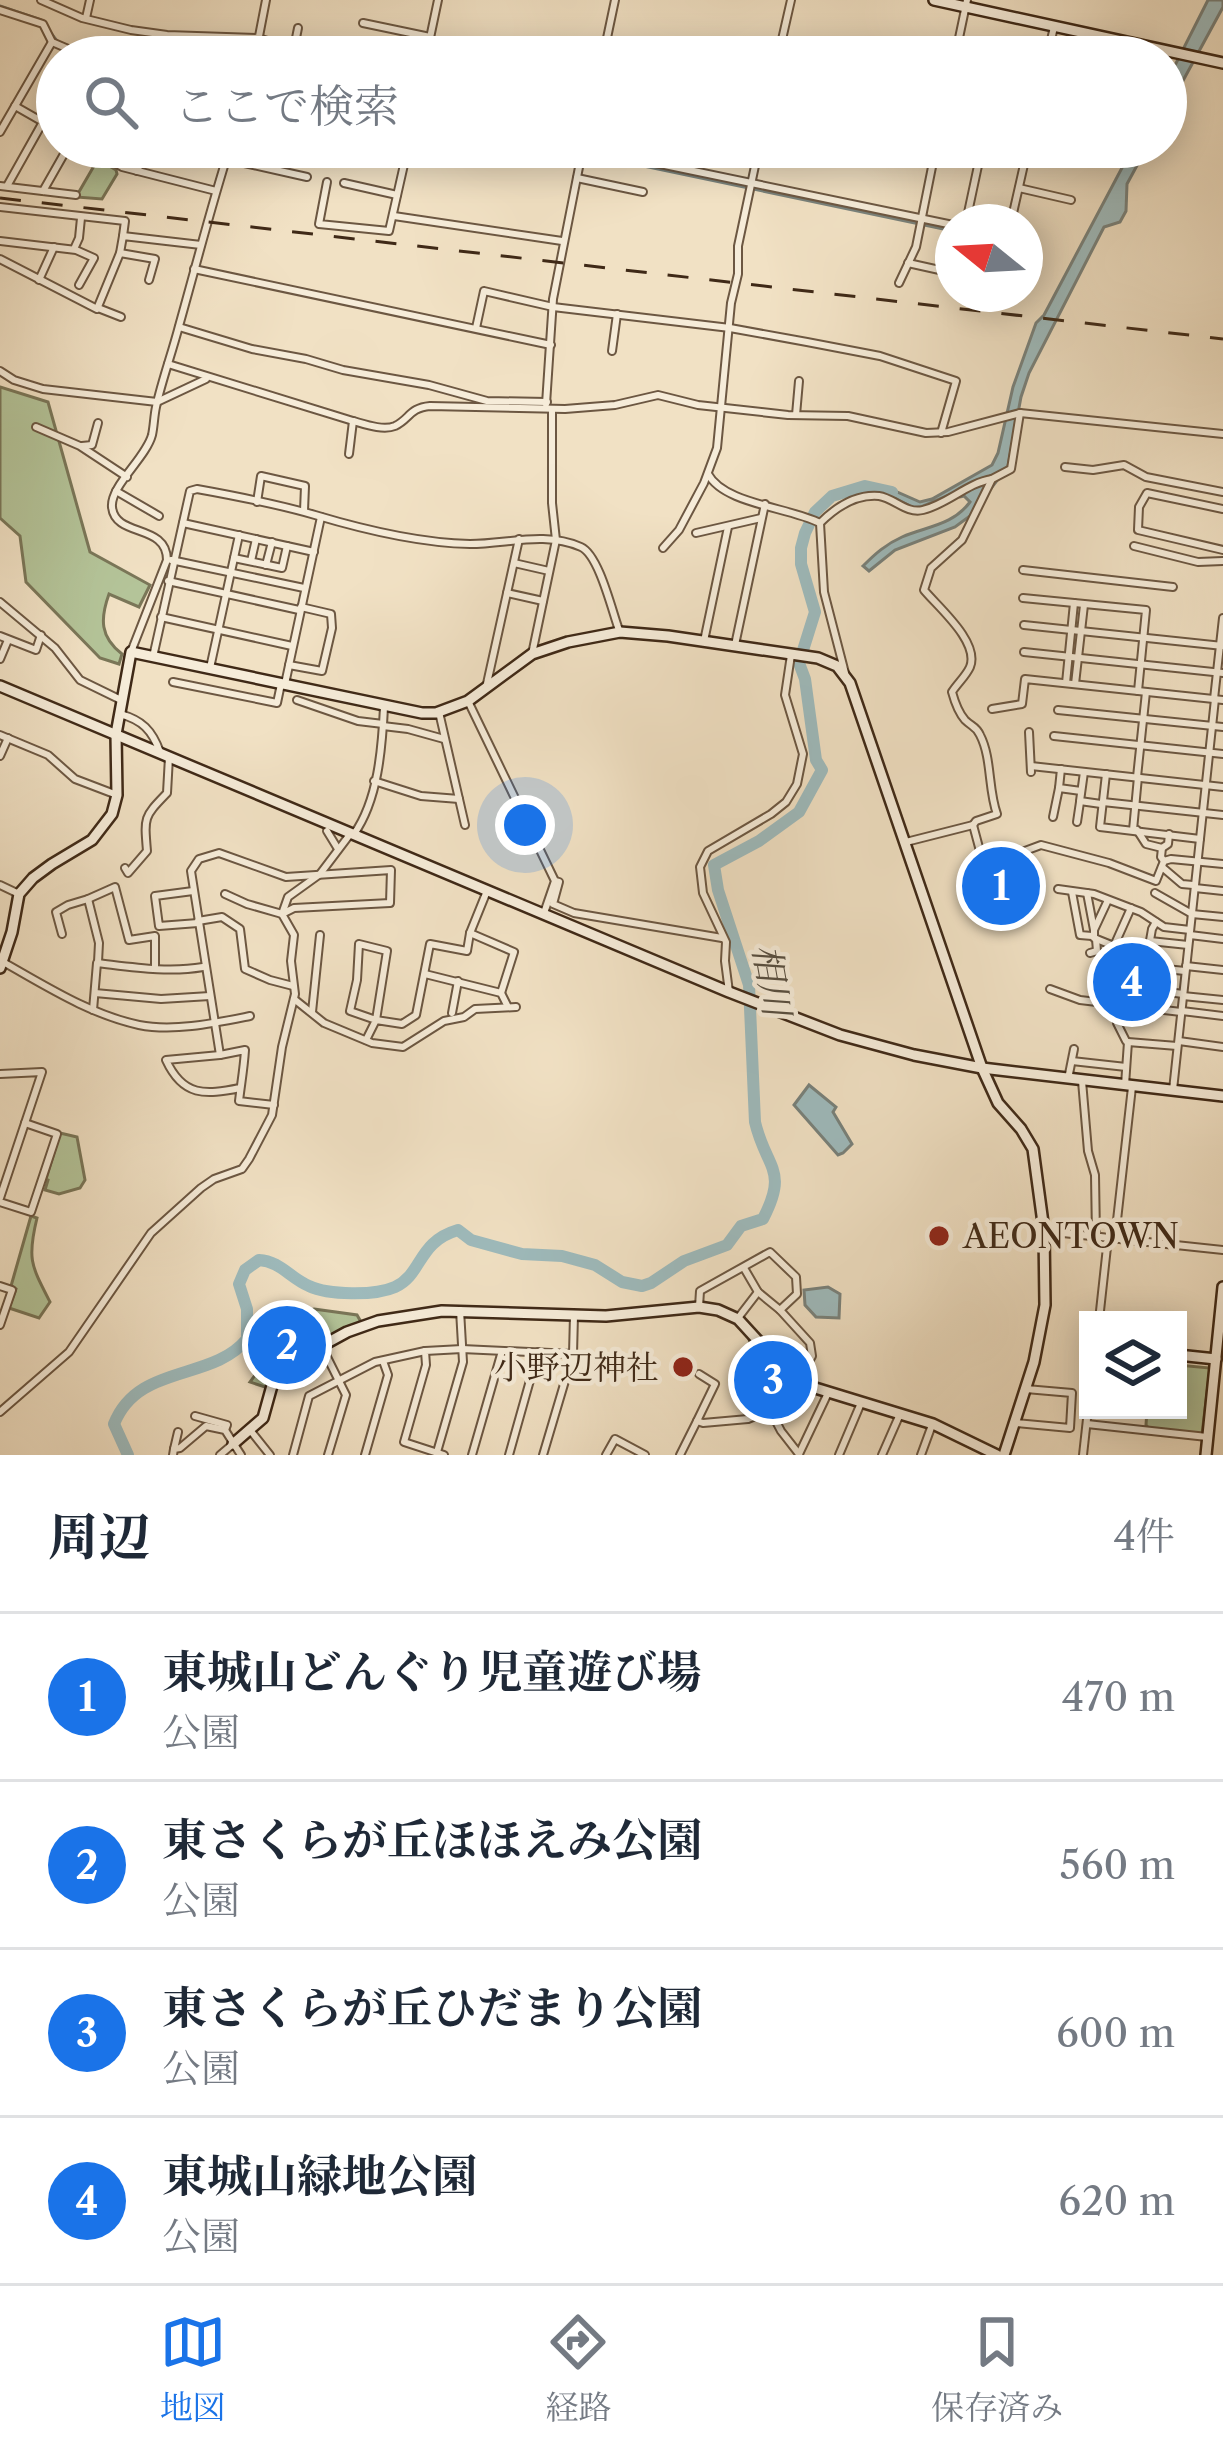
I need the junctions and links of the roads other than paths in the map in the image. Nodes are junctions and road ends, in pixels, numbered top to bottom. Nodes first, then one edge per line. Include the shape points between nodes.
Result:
1 (40, 0) edge
2 (90, 0) edge
3 (266, 0) edge
4 (438, 0) edge
5 (615, 0) edge
6 (791, 0) edge
7 (934, 0) edge
8 (966, 4) edge
9 (0, 10) edge
10 (86, 18) junction
11 (363, 23) dead end
12 (1054, 27) junction
13 (298, 28) dead end
14 (49, 36) edge
15 (203, 36) edge
16 (258, 36) edge
17 (296, 36) edge
18 (421, 36) edge
19 (430, 36) edge
20 (607, 36) edge
21 (783, 36) edge
22 (960, 36) edge
23 (1052, 36) edge
24 (1097, 36) edge
25 (1187, 55) edge
26 (1223, 63) edge
27 (36, 70) edge
28 (15, 106) junction
29 (36, 118) edge
30 (0, 132) edge
31 (36, 133) edge
32 (56, 168) edge
33 (130, 168) edge
34 (138, 168) edge
35 (223, 168) edge
36 (266, 168) edge
37 (404, 168) edge
38 (579, 168) edge
39 (664, 168) edge
40 (755, 168) edge
41 (932, 168) edge
42 (980, 168) edge
43 (1023, 168) edge
44 (137, 171) junction
45 (307, 177) dead end
46 (577, 178) junction
47 (326, 182) dead end
48 (344, 183) dead end
49 (3, 186) edge
50 (751, 187) junction
51 (1019, 188) junction
52 (43, 191) junction
53 (216, 191) junction
54 (643, 191) dead end
55 (76, 195) dead end
56 (398, 195) junction
57 (1071, 200) dead end
58 (971, 204) edge
59 (1015, 204) edge
60 (0, 207) edge
61 (394, 215) junction
62 (81, 217) junction
63 (921, 222) junction
64 (935, 223) edge
65 (123, 236) junction
66 (0, 241) edge
67 (564, 241) junction
68 (201, 245) junction
69 (54, 247) junction
70 (74, 249) junction
71 (120, 253) junction
72 (0, 259) edge
73 (908, 263) junction
74 (194, 269) junction
75 (935, 269) edge
76 (39, 280) junction
77 (149, 280) dead end
78 (899, 283) dead end
79 (79, 285) dead end
80 (553, 307) junction
81 (98, 308) junction
82 (617, 314) junction
83 (121, 317) dead end
84 (179, 326) junction
85 (476, 328) junction
86 (730, 328) junction
87 (550, 345) junction
88 (612, 351) dead end
89 (168, 364) junction
90 (0, 371) edge
91 (210, 377) junction
92 (799, 381) dead end
93 (157, 402) junction
94 (548, 406) junction
95 (723, 407) junction
96 (1020, 412) junction
97 (796, 415) junction
98 (353, 421) junction
99 (98, 423) dead end
100 (36, 427) dead end
101 (941, 433) junction
102 (1223, 434) edge
103 (78, 446) junction
104 (349, 454) dead end
105 (1065, 467) dead end
106 (708, 474) junction
107 (127, 478) junction
108 (992, 478) junction
109 (116, 491) junction
110 (1223, 492) edge
111 (257, 502) junction
112 (765, 504) junction
113 (1223, 509) edge
114 (304, 512) junction
115 (159, 516) dead end
116 (322, 518) junction
117 (761, 518) junction
118 (183, 523) junction
119 (820, 523) junction
120 (728, 527) junction
121 (696, 532) dead end
122 (239, 535) junction
123 (256, 538) junction
124 (519, 539) junction
125 (556, 540) junction
126 (272, 542) junction
127 (287, 545) junction
128 (1134, 546) dead end
129 (663, 548) dead end
130 (1223, 550) edge
131 (314, 552) junction
132 (234, 558) junction
133 (170, 560) junction
134 (1223, 561) edge
135 (251, 562) junction
136 (514, 563) junction
137 (266, 565) junction
138 (1023, 570) dead end
139 (231, 572) junction
140 (549, 572) junction
141 (168, 581) junction
142 (1173, 587) dead end
143 (305, 589) junction
144 (226, 593) junction
145 (507, 593) junction
146 (1023, 598) dead end
147 (543, 601) junction
148 (0, 602) edge
149 (1079, 603) junction
150 (300, 609) junction
151 (161, 617) junction
152 (1223, 618) edge
153 (1024, 625) dead end
154 (218, 630) junction
155 (1076, 630) junction
156 (620, 632) junction
157 (41, 634) junction
158 (4, 638) edge
159 (1143, 638) junction
160 (704, 641) junction
161 (735, 645) junction
162 (292, 646) junction
163 (1221, 646) edge
164 (131, 652) junction
165 (1024, 652) dead end
166 (532, 654) junction
167 (792, 655) junction
168 (153, 657) junction
169 (1074, 657) junction
170 (0, 659) edge
171 (289, 664) junction
172 (1140, 664) junction
173 (206, 668) junction
174 (1220, 673) edge
175 (847, 676) junction
176 (173, 682) dead end
177 (283, 684) junction
178 (1071, 684) junction
179 (0, 686) edge
180 (197, 686) junction
181 (486, 689) junction
182 (1142, 691) junction
183 (1217, 699) edge
184 (122, 700) junction
185 (297, 700) dead end
186 (467, 701) junction
187 (384, 707) junction
188 (992, 709) dead end
189 (1058, 710) dead end
190 (440, 712) junction
191 (119, 714) junction
192 (1143, 719) junction
193 (383, 725) junction
194 (1212, 726) junction
195 (1223, 727) edge
196 (1029, 732) dead end
197 (116, 734) junction
198 (1054, 736) dead end
199 (4, 737) edge
200 (446, 739) junction
201 (1141, 745) junction
202 (1209, 752) junction
203 (165, 754) junction
204 (1223, 754) edge
205 (0, 757) edge
206 (1061, 770) junction
207 (1084, 772) junction
208 (1106, 774) junction
209 (1138, 777) junction
210 (374, 781) junction
211 (1206, 785) junction
212 (1223, 787) edge
213 (1059, 788) junction
214 (117, 795) junction
215 (1080, 796) junction
216 (459, 799) junction
217 (1103, 803) junction
218 (1136, 806) junction
219 (1203, 813) junction
220 (1223, 815) edge
221 (1053, 817) dead end
222 (1077, 822) dead end
223 (465, 825) dead end
224 (973, 825) junction
225 (1135, 830) junction
226 (327, 831) dead end
227 (1169, 833) junction
228 (352, 834) junction
229 (1200, 838) junction
230 (906, 842) junction
231 (1162, 848) junction
232 (339, 850) junction
233 (1198, 861) junction
234 (1163, 864) junction
235 (1223, 864) edge
236 (125, 868) dead end
237 (320, 874) junction
238 (555, 880) junction
239 (0, 885) edge
240 (1195, 887) junction
241 (1058, 889) dead end
242 (488, 890) junction
243 (193, 891) junction
244 (1223, 891) edge
245 (1072, 892) junction
246 (1087, 893) junction
247 (1155, 893) dead end
248 (19, 894) junction
249 (225, 894) dead end
250 (88, 898) junction
251 (1108, 898) junction
252 (1131, 908) junction
253 (544, 913) junction
254 (282, 914) junction
255 (1192, 914) junction
256 (1223, 917) edge
257 (198, 922) junction
258 (1156, 922) junction
259 (470, 933) junction
260 (1190, 933) junction
261 (62, 934) dead end
262 (320, 935) dead end
263 (1094, 935) junction
264 (722, 938) junction
265 (1223, 939) edge
266 (1150, 941) junction
267 (1114, 946) junction
268 (1189, 946) junction
269 (1090, 952) dead end
270 (98, 963) junction
271 (1146, 963) junction
272 (2, 965) edge
273 (204, 967) junction
274 (155, 969) junction
275 (1186, 969) junction
276 (1223, 970) edge
277 (424, 974) junction
278 (458, 981) junction
279 (293, 986) junction
280 (1050, 989) dead end
281 (94, 993) junction
282 (501, 993) junction
283 (734, 994) junction
284 (1183, 995) junction
285 (210, 996) junction
286 (294, 999) junction
287 (1223, 1000) edge
288 (1119, 1005) junction
289 (1140, 1007) junction
290 (1158, 1009) junction
291 (93, 1010) junction
292 (1181, 1011) junction
293 (312, 1012) junction
294 (452, 1012) dead end
295 (250, 1016) dead end
296 (1223, 1016) edge
297 (376, 1020) junction
298 (215, 1023) junction
299 (366, 1040) junction
300 (1178, 1044) junction
301 (1127, 1045) junction
302 (1223, 1047) edge
303 (1074, 1049) dead end
304 (220, 1055) junction
305 (1072, 1061) junction
306 (1126, 1067) junction
307 (982, 1068) junction
308 (2, 1074) edge
309 (1068, 1079) junction
310 (1082, 1081) junction
311 (1128, 1085) junction
312 (240, 1088) junction
313 (0, 1089) edge
314 (1173, 1090) junction
315 (1223, 1096) edge
316 (274, 1106) junction
317 (25, 1123) junction
318 (0, 1200) edge
319 (1040, 1231) junction
320 (1096, 1236) junction
321 (1112, 1238) junction
322 (1223, 1250) edge
323 (744, 1268) junction
324 (0, 1286) edge
325 (1223, 1287) edge
326 (758, 1292) junction
327 (699, 1306) junction
328 (460, 1310) junction
329 (780, 1310) junction
330 (1100, 1311) edge
331 (574, 1316) junction
332 (737, 1319) junction
333 (0, 1325) edge
334 (1220, 1345) edge
335 (321, 1346) junction
336 (462, 1348) junction
337 (425, 1351) junction
338 (502, 1351) junction
339 (538, 1352) junction
340 (573, 1354) junction
341 (1187, 1356) edge
342 (383, 1359) junction
343 (1216, 1359) junction
344 (699, 1374) dead end
345 (339, 1380) junction
346 (799, 1380) junction
347 (1026, 1389) junction
348 (828, 1393) junction
349 (861, 1402) junction
350 (0, 1412) edge
351 (900, 1414) junction
352 (195, 1416) dead end
353 (1087, 1419) edge
354 (697, 1421) junction
355 (933, 1424) junction
356 (1015, 1424) junction
357 (1087, 1424) junction
358 (225, 1430) junction
359 (250, 1430) junction
360 (178, 1432) dead end
361 (1207, 1437) junction
362 (404, 1442) junction
363 (233, 1444) junction
364 (174, 1452) edge
365 (441, 1454) edge
366 (799, 1454) edge
367 (220, 1455) edge
368 (241, 1455) edge
369 (270, 1455) edge
370 (292, 1455) edge
371 (328, 1455) edge
372 (365, 1455) edge
373 (400, 1455) edge
374 (472, 1455) edge
375 (508, 1455) edge
376 (543, 1455) edge
377 (606, 1455) edge
378 (645, 1455) edge
379 (680, 1455) edge
380 (838, 1455) edge
381 (881, 1455) edge
382 (921, 1455) edge
383 (1001, 1455) edge
384 (1083, 1455) edge
385 (1206, 1455) edge

1 - 10 street
2 - 10 street
3 - 16 street
4 - 19 street
5 - 20 street
6 - 21 street
7 - 8 street
8 - 12 street
8 - 22 street
9 - 14 street via 43,24
10 - 15 street
11 - 18 street
12 - 23 street
12 - 24 street
13 - 17 street
25 - 26 street
27 - 28 street
28 - 29 street
28 - 30 street
31 - 49 street
32 - 52 street
33 - 44 street
34 - 44 street
35 - 53 street
36 - 45 street
37 - 56 street
38 - 46 street
39 - 50 street
40 - 50 street
41 - 63 street
42 - 58 street
43 - 51 street
44 - 53 street
46 - 54 street
46 - 67 street
47 - 61 street via 320,224 389,231
48 - 56 street
49 - 52 street
50 - 63 street
50 - 86 street
51 - 57 street
51 - 59 street
52 - 55 street
53 - 68 street
56 - 61 street
60 - 62 street
61 - 67 street
62 - 65 street via 125,221
62 - 70 street
63 - 64 street
63 - 73 street
65 - 68 street
65 - 71 street
66 - 69 street
67 - 80 street
68 - 74 street
69 - 70 street
69 - 76 street
70 - 79 street via 94,258
71 - 77 street via 155,259
71 - 81 street
72 - 76 street
73 - 75 street
73 - 78 street
74 - 84 street
74 - 85 street
76 - 81 street
80 - 82 street
80 - 85 street via 484,291
80 - 87 street
81 - 83 street
82 - 86 street
82 - 88 street
84 - 89 street
84 - 94 street via 343,370
85 - 87 street
86 - 95 street
86 - 101 street via 880,356 956,381
87 - 94 street
89 - 91 street
89 - 93 street
90 - 93 street via 44,389
91 - 93 street
91 - 98 street
92 - 97 street
93 - 107 street via 151,439
94 - 95 street via 658,395
94 - 98 street via 416,407 383,428
94 - 125 street
95 - 97 street
95 - 106 street
96 - 101 street
96 - 102 street
96 - 108 street via 1011,470
97 - 101 street
98 - 104 street
99 - 103 street via 92,445
100 - 103 street
103 - 107 street
105 - 110 street via 1124,465 1145,477
106 - 112 street via 733,496
106 - 129 street
107 - 109 street
108 - 119 street via 917,512 881,496 849,502
108 - 224 street via 962,540 931,568 923,590 972,655 952,692 981,737 997,814
109 - 115 street
109 - 133 street via 116,518 162,541
111 - 114 street
111 - 114 street via 261,476 305,486
111 - 118 street via 190,491
112 - 117 street
112 - 119 street
113 - 130 street via 1147,494 1138,530
114 - 116 street
116 - 124 street via 442,543
116 - 131 street
117 - 120 street
117 - 161 street
118 - 122 street
118 - 133 street
119 - 175 street via 824,592
120 - 121 street
120 - 160 street
122 - 123 street
122 - 132 street
123 - 126 street
123 - 135 street
124 - 125 street
124 - 136 street
125 - 140 street
125 - 156 street via 592,557
126 - 127 street
126 - 137 street
127 - 131 street
127 - 137 street via 282,568
128 - 134 street
131 - 143 street
132 - 135 street
132 - 139 street
133 - 139 street
133 - 141 street
133 - 164 street
135 - 137 street
136 - 140 street
136 - 145 street
138 - 142 street
139 - 143 street
139 - 144 street
140 - 147 street
141 - 144 street
141 - 151 street
143 - 150 street
144 - 150 street
144 - 154 street
145 - 147 street
145 - 181 street
146 - 149 street
147 - 166 street
148 - 157 street
149 - 155 street
149 - 159 street via 1146,610
150 - 162 street
150 - 171 street via 331,614 332,628 322,671
151 - 154 street
151 - 168 street
152 - 163 street
153 - 155 street
154 - 162 street
154 - 173 street
155 - 159 street
155 - 169 street
156 - 160 street
156 - 166 street
157 - 158 street via 36,650
157 - 184 street via 80,680
158 - 170 street
159 - 163 street
159 - 172 street
160 - 161 street
161 - 167 street
162 - 171 street
163 - 174 street
164 - 168 street
164 - 184 street
165 - 169 street
166 - 181 street
167 - 175 street via 831,662
167 - 264 street via 784,695 803,754 797,784 771,814 708,851 700,867
168 - 173 street
169 - 172 street
169 - 178 street
171 - 177 street
172 - 174 street
172 - 182 street
173 - 177 street
173 - 180 street
174 - 183 street
175 - 230 street
176 - 180 street
177 - 180 street via 278,703
177 - 187 street
178 - 182 street
178 - 188 street via 1024,679 1022,704
179 - 197 street
181 - 186 street
182 - 183 street
182 - 192 street
183 - 194 street
184 - 191 street
185 - 193 street
186 - 190 street
186 - 238 street
187 - 190 street
187 - 193 street
189 - 192 street
190 - 200 street
191 - 197 street
191 - 203 street via 145,725
192 - 194 street
192 - 201 street
193 - 200 street
193 - 210 street
194 - 195 street
194 - 202 street
196 - 206 street via 1031,769
197 - 203 street
197 - 214 street
198 - 201 street
199 - 205 street
199 - 214 street
200 - 216 street
201 - 202 street
201 - 209 street
202 - 204 street
202 - 211 street
203 - 228 street
203 - 236 street via 167,793 150,809 147,851
206 - 207 street
206 - 213 street
207 - 208 street
207 - 215 street
208 - 209 street
208 - 217 street
209 - 211 street
209 - 218 street
210 - 216 street
210 - 228 street
211 - 212 street
211 - 219 street
213 - 215 street
213 - 221 street
214 - 248 street via 92,840
215 - 217 street
215 - 222 street
216 - 223 street
217 - 218 street
217 - 225 street via 1100,827
218 - 219 street
218 - 225 street
219 - 220 street
219 - 229 street
224 - 230 street
224 - 234 street via 984,866 1041,845 1156,881
225 - 227 street
225 - 231 street
226 - 232 street
227 - 229 street
227 - 231 street
228 - 232 street
228 - 242 street
229 - 233 street
230 - 307 street
231 - 234 street
232 - 237 street
233 - 234 street
233 - 235 street
233 - 240 street
234 - 240 street
237 - 243 street via 286,878 219,853 190,871
237 - 254 street via 288,897
237 - 254 street via 391,870 390,903
238 - 253 street
238 - 264 street via 553,904 574,913
239 - 248 street
240 - 244 street
240 - 255 street
241 - 245 street
242 - 253 street
242 - 259 street
243 - 257 street
243 - 257 street via 155,896 159,926
245 - 246 street
245 - 263 street via 1080,935
246 - 251 street
246 - 263 street
247 - 255 street
248 - 272 street
249 - 254 street
250 - 261 street via 56,912
250 - 270 street
250 - 274 street via 116,887 129,940 155,936
251 - 252 street
251 - 263 street
252 - 258 street
252 - 267 street
253 - 283 street
254 - 279 street via 294,934
255 - 256 street
255 - 260 street
257 - 273 street
257 - 279 street via 222,917 240,929 245,969
258 - 260 street
258 - 266 street
259 - 277 street via 467,951 430,944
259 - 282 street via 514,952
260 - 265 street
260 - 268 street
262 - 293 street
263 - 267 street
263 - 269 street via 1097,951
264 - 283 street
266 - 268 street
266 - 271 street
267 - 271 street
268 - 275 street
270 - 274 street
270 - 281 street
271 - 275 street
271 - 289 street
272 - 291 street
273 - 274 street
273 - 285 street
275 - 276 street
275 - 284 street
277 - 278 street
277 - 297 street via 416,1015 402,1024
278 - 282 street
278 - 294 street
279 - 286 street
280 - 288 street
281 - 285 street
281 - 291 street
282 - 299 street via 512,1006 480,1007 406,1046
283 - 307 street via 887,1049
284 - 287 street
284 - 290 street via 1160,991
284 - 292 street
285 - 298 street
286 - 293 street
286 - 316 street
288 - 289 street
288 - 301 street
289 - 290 street
290 - 292 street
291 - 298 street via 140,1025
292 - 296 street
292 - 300 street
293 - 299 street
295 - 298 street
297 - 297 street via 350,1011 359,944 387,951
297 - 299 street
298 - 304 street
300 - 301 street
300 - 302 street
300 - 314 street
301 - 306 street
303 - 305 street
304 - 312 street via 244,1050
304 - 312 street via 166,1060 177,1080 200,1093
305 - 306 street
305 - 309 street
306 - 311 street
307 - 309 street
307 - 319 street via 1033,1149
308 - 313 street
308 - 317 street via 42,1072
309 - 310 street
310 - 311 street
310 - 320 street
311 - 314 street
311 - 321 street
312 - 316 street via 238,1101
314 - 315 street
316 - 350 street via 246,1165 201,1187 151,1233 65,1357
317 - 318 street
317 - 318 street via 57,1134 32,1212
319 - 320 street
319 - 347 street via 1045,1305
320 - 321 street
321 - 322 street
321 - 330 street
323 - 326 street
323 - 327 street via 700,1291
323 - 329 street via 770,1252 796,1277 797,1294
324 - 333 street via 11,1290
325 - 334 street
326 - 329 street
326 - 332 street
327 - 331 street
327 - 332 street
328 - 331 street
328 - 335 street via 389,1318
328 - 336 street
329 - 346 street via 810,1343
331 - 340 street
332 - 346 street
334 - 343 street
335 - 345 street
335 - 359 street via 281,1368 263,1418
336 - 337 street
336 - 338 street
336 - 365 street
337 - 342 street
337 - 362 street
338 - 339 street
338 - 374 street
339 - 340 street
339 - 375 street
340 - 376 street
341 - 343 street
342 - 345 street
342 - 372 street via 388,1376
343 - 361 street
344 - 354 street via 715,1384
345 - 370 street via 310,1396
345 - 371 street via 346,1395
346 - 348 street
347 - 356 street
347 - 356 street via 1072,1393 1070,1428
348 - 349 street
348 - 366 street
349 - 351 street
349 - 380 street
351 - 355 street
351 - 381 street
352 - 358 street
353 - 357 street
354 - 366 street via 770,1410
354 - 379 street
355 - 382 street
355 - 383 street
356 - 383 street
357 - 361 street
357 - 384 street
358 - 363 street
358 - 364 street via 206,1426
359 - 363 street
359 - 369 street
360 - 364 street
361 - 385 street
362 - 365 street
362 - 373 street
363 - 367 street
363 - 368 street
377 - 378 street via 615,1439

